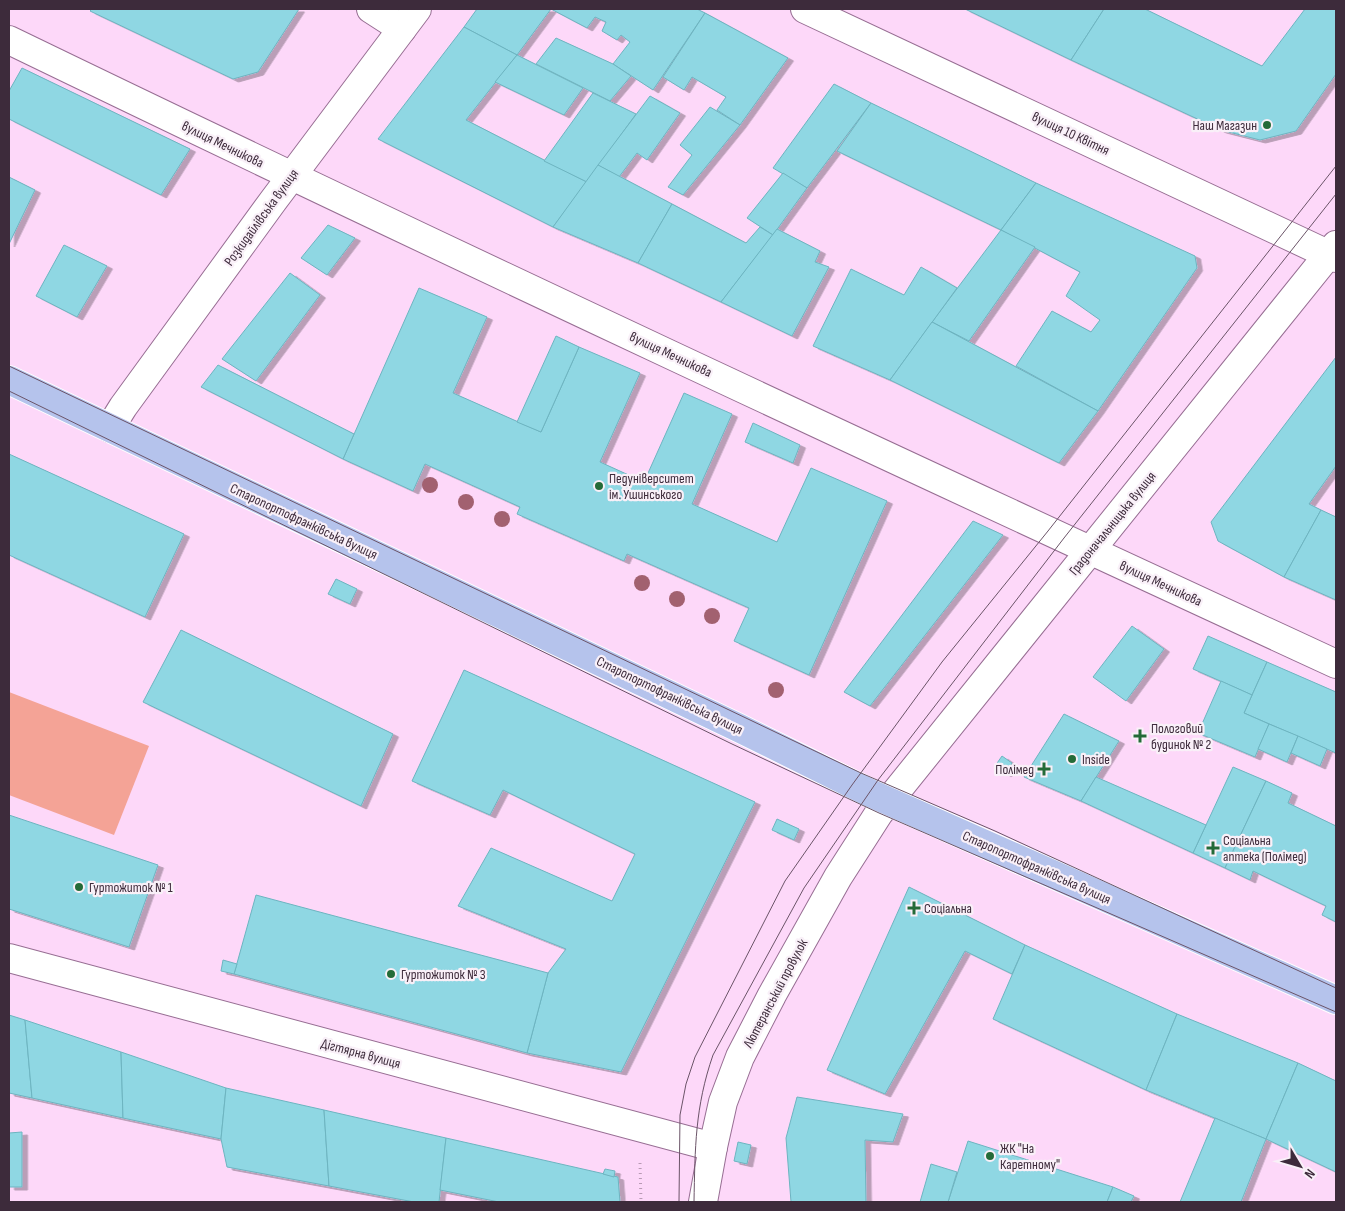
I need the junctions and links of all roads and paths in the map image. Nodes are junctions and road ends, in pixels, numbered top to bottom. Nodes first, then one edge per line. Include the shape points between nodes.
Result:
1 (371, 9) edge
2 (805, 9) edge
3 (410, 19) edge
4 (9, 40) edge
5 (291, 176) junction
6 (1334, 252) edge
7 (9, 380) edge
8 (110, 428) junction
9 (1090, 550) junction
10 (1336, 664) edge
11 (888, 802) junction
12 (9, 958) edge
13 (1336, 1000) edge
14 (712, 1147) junction
15 (703, 1202) edge

1 - 3 street
2 - 6 street, вулиця 10 Квітня
3 - 5 street, Розкидайлівська вулиця
4 - 5 street, вулиця Мечникова
5 - 8 street, Розкидайлівська вулиця
5 - 9 street, вулиця Мечникова
6 - 9 street, Градоначальницька вулиця
7 - 8 main road, Старопортофранківська вулиця
8 - 11 main road, Старопортофранківська вулиця
9 - 10 street, вулиця Мечникова
9 - 11 street, Градоначальницька вулиця
11 - 13 main road, Старопортофранківська вулиця
11 - 14 street, Лютеранський провулок via 838,877 740,1057 723,1102
12 - 14 street, Дігтярна вулиця
14 - 15 street, Лютеранський провулок

